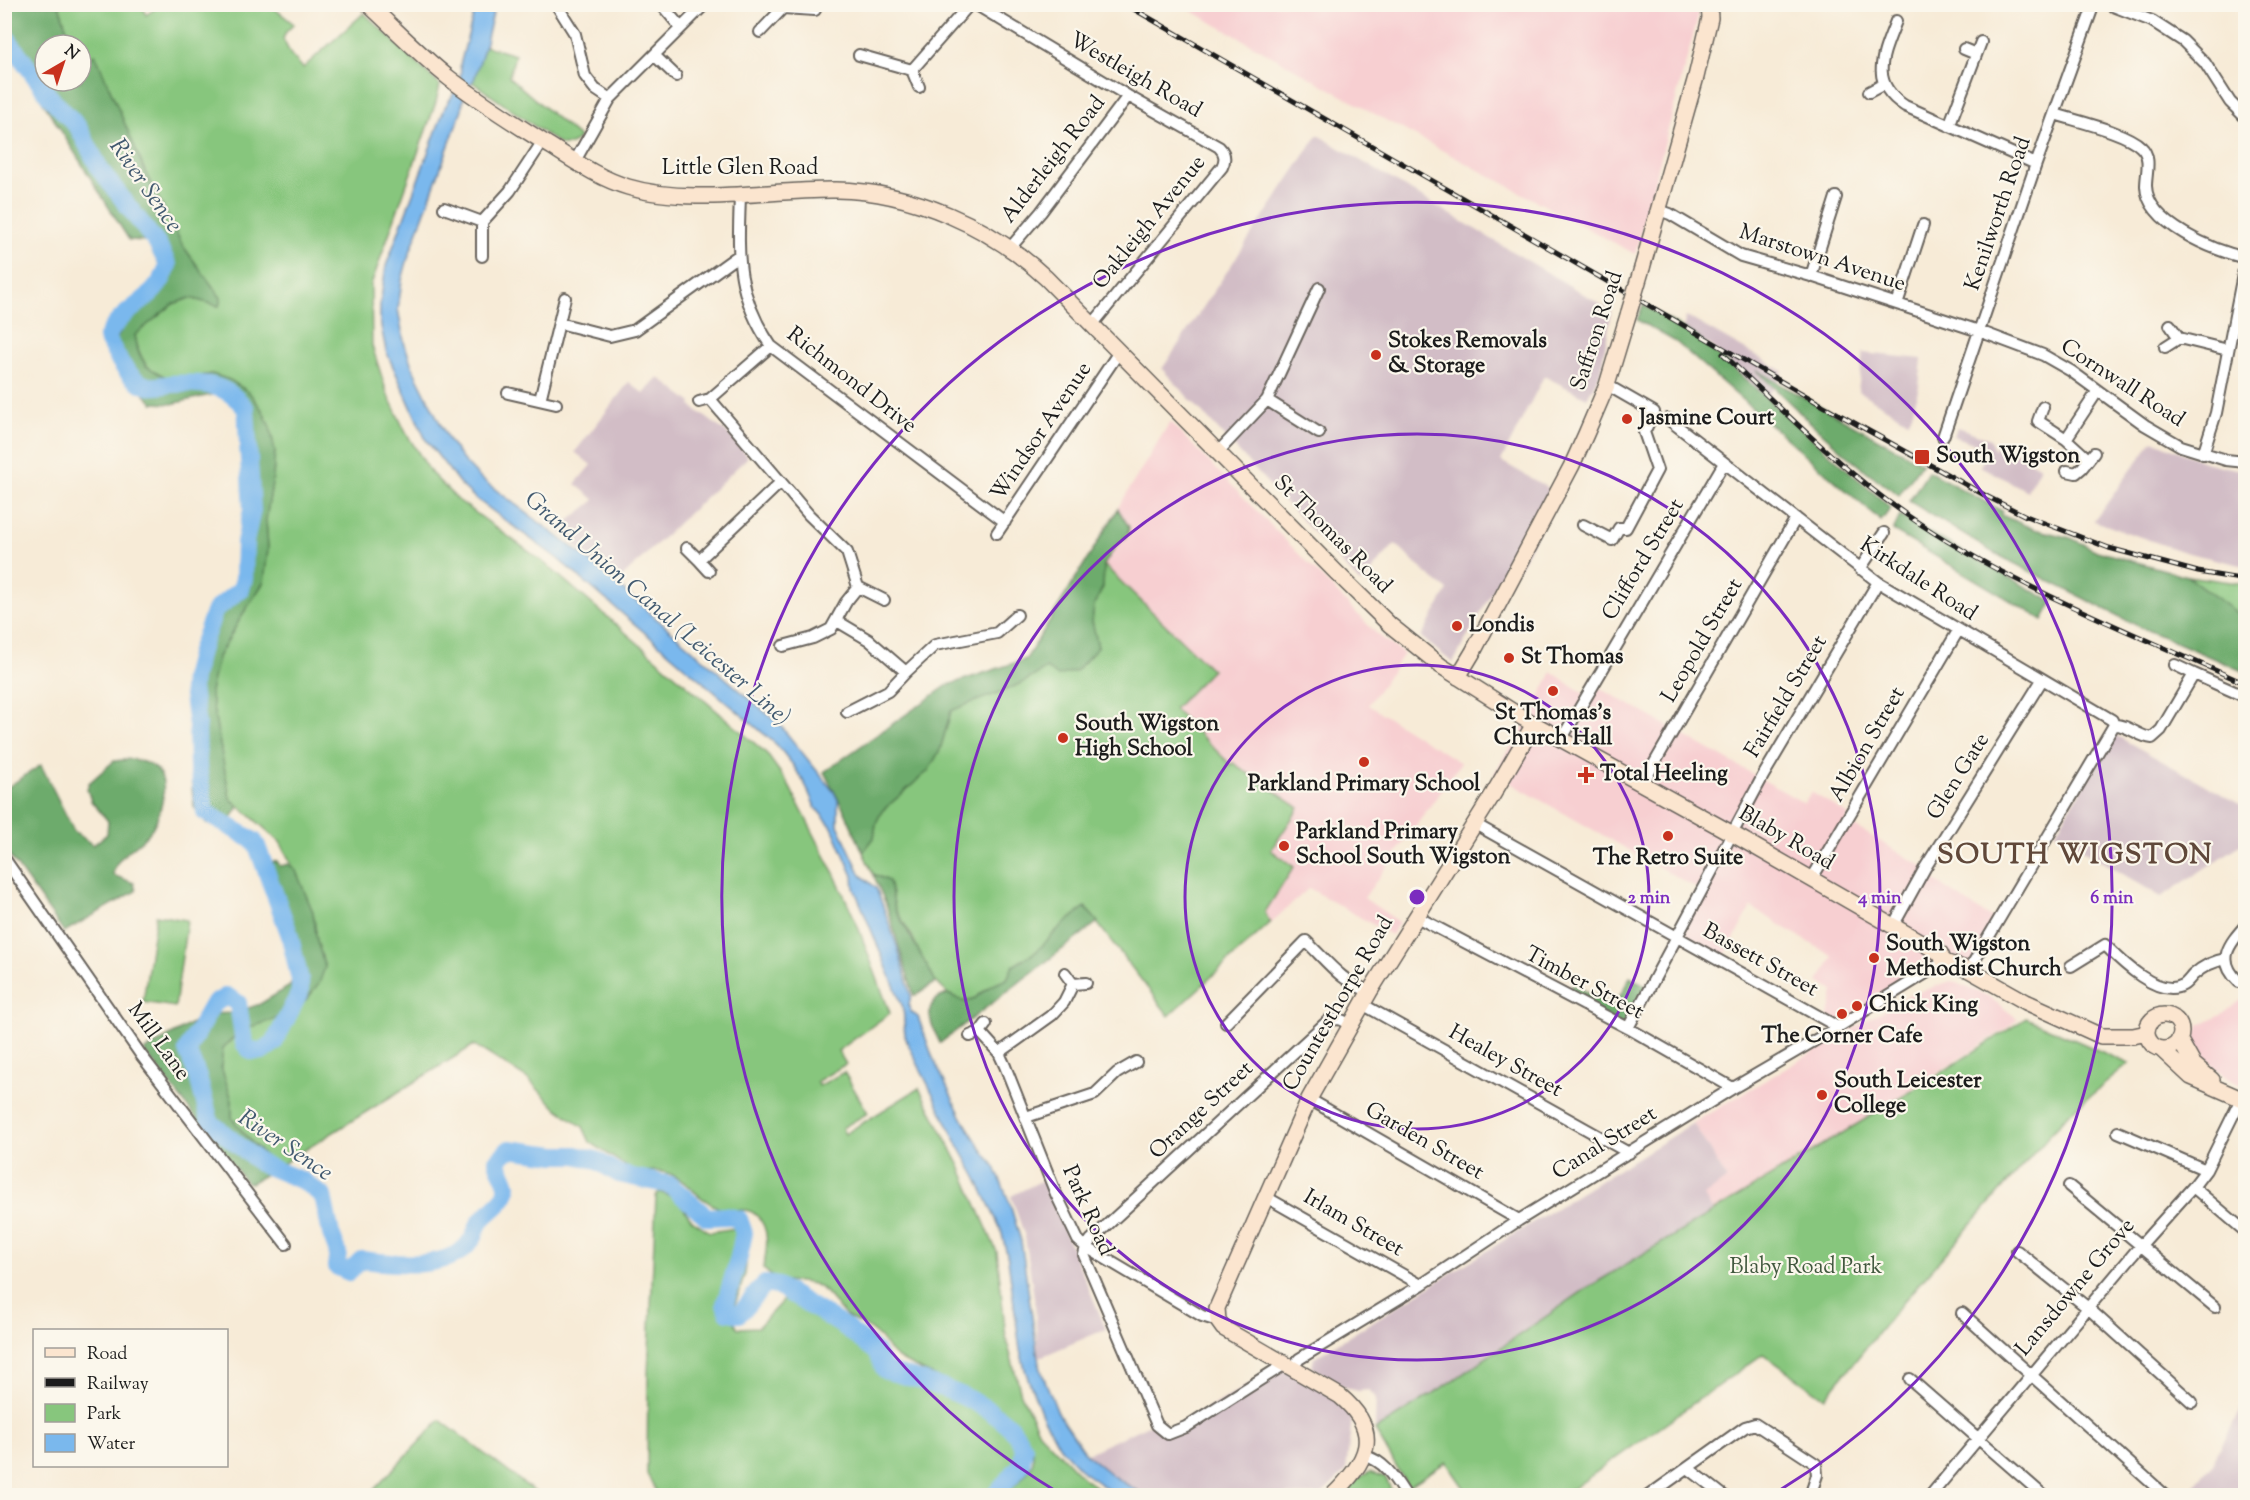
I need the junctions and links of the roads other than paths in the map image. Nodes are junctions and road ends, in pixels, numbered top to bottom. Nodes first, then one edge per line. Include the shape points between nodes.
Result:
1 (368, 4) edge
2 (556, 4) edge
3 (661, 4) edge
4 (705, 4) edge
5 (970, 4) edge
6 (975, 4) edge
7 (2094, 4) edge
8 (2108, 4) edge
9 (1708, 5) edge
10 (781, 6) edge
11 (816, 10) dead end
12 (1896, 21) dead end
13 (681, 28) junction
14 (760, 32) dead end
15 (1981, 42) dead end
16 (1964, 49) dead end
17 (1976, 54) junction
18 (654, 55) junction
19 (859, 55) dead end
20 (912, 70) junction
21 (676, 76) dead end
22 (1884, 84) junction
23 (919, 87) dead end
24 (1869, 92) dead end
25 (1128, 96) junction
26 (610, 99) junction
27 (2055, 114) junction
28 (2246, 118) edge
29 (1950, 126) junction
30 (543, 141) junction
31 (1215, 145) joint
32 (575, 161) junction
33 (2036, 164) junction
34 (740, 195) junction
35 (1836, 197) dead end
36 (444, 208) dead end
37 (1659, 210) junction
38 (482, 222) junction
39 (1923, 225) dead end
40 (1010, 248) junction
41 (738, 255) junction
42 (482, 256) dead end
43 (2246, 258) edge
44 (1811, 276) junction
45 (1319, 288) dead end
46 (565, 298) dead end
47 (1897, 304) junction
48 (559, 323) junction
49 (2170, 324) dead end
50 (1092, 325) junction
51 (1980, 331) junction
52 (2179, 338) junction
53 (771, 346) junction
54 (2165, 347) dead end
55 (2228, 350) junction
56 (1119, 352) junction
57 (1607, 385) junction
58 (2097, 392) junction
59 (508, 393) dead end
60 (540, 400) junction
61 (1267, 400) junction
62 (556, 404) dead end
63 (2043, 407) dead end
64 (1668, 419) dead end
65 (1319, 433) dead end
66 (1943, 437) dead end
67 (2066, 439) junction
68 (1218, 452) junction
69 (2203, 454) junction
70 (2246, 462) edge
71 (1724, 463) junction
72 (2067, 471) dead end
73 (780, 483) junction
74 (1796, 519) junction
75 (1005, 522) junction
76 (1583, 525) dead end
77 (997, 533) dead end
78 (1884, 533) dead end
79 (687, 548) dead end
80 (699, 560) junction
81 (1860, 569) junction
82 (709, 571) dead end
83 (1878, 582) junction
84 (858, 587) junction
85 (884, 600) dead end
86 (1017, 615) dead end
87 (837, 621) junction
88 (1958, 630) junction
89 (783, 646) dead end
90 (1473, 652) junction
91 (2175, 665) dead end
92 (906, 672) junction
93 (2194, 674) junction
94 (1458, 677) junction
95 (2042, 680) junction
96 (1485, 695) junction
97 (2246, 697) edge
98 (847, 712) dead end
99 (1534, 724) junction
100 (2115, 725) junction
101 (1561, 740) junction
102 (1643, 783) junction
103 (1475, 824) junction
104 (1731, 833) junction
105 (4, 858) edge
106 (1811, 880) junction
107 (1415, 916) junction
108 (2246, 925) edge
109 (1893, 926) junction
110 (1676, 937) junction
111 (2226, 959) junction
112 (1944, 962) junction
113 (2071, 966) dead end
114 (1969, 970) junction
115 (1065, 973) dead end
116 (2239, 982) dead end
117 (1086, 983) dead end
118 (1073, 984) junction
119 (1370, 991) junction
120 (1362, 1004) junction
121 (1226, 1023) dead end
122 (1351, 1024) junction
123 (1628, 1028) junction
124 (1838, 1028) junction
125 (979, 1031) dead end
126 (2147, 1033) junction
127 (2179, 1040) junction
128 (2161, 1049) junction
129 (999, 1053) junction
130 (1136, 1062) dead end
131 (1733, 1088) junction
132 (2226, 1092) junction
133 (1310, 1099) junction
134 (2243, 1100) edge
135 (1026, 1117) junction
136 (2118, 1132) dead end
137 (1629, 1153) junction
138 (2205, 1170) junction
139 (2069, 1186) dead end
140 (2193, 1187) junction
141 (1266, 1197) junction
142 (1519, 1220) junction
143 (2246, 1232) edge
144 (286, 1244) dead end
145 (2141, 1245) junction
146 (1086, 1247) junction
147 (2017, 1251) dead end
148 (1421, 1285) junction
149 (2215, 1307) dead end
150 (2088, 1308) junction
151 (1962, 1313) dead end
152 (1218, 1321) junction
153 (1289, 1366) junction
154 (2032, 1375) junction
155 (1910, 1379) dead end
156 (2192, 1401) dead end
157 (1174, 1432) joint
158 (1977, 1438) junction
159 (1365, 1456) junction
160 (1688, 1468) junction
161 (1332, 1496) edge
162 (1406, 1496) edge
163 (1648, 1496) edge
164 (1724, 1496) edge
165 (1810, 1496) edge
166 (1930, 1496) edge
167 (2044, 1496) edge
168 (2166, 1496) edge

1 - 30 main road, Little Glen Road via 451,79
2 - 26 street via 575,34 585,76
3 - 13 street
4 - 13 street
5 - 20 street
6 - 25 street, Westleigh Road
7 - 27 street, Kenilworth Road
8 - 28 street via 2152,21 2183,41 2205,63 2230,102
9 - 37 main road, Saffron Road via 1710,18 1696,77
10 - 11 street
10 - 14 street
12 - 22 street via 1881,63
13 - 18 street
15 - 17 street
16 - 17 street
17 - 29 street
18 - 21 street
18 - 26 street
19 - 20 street
20 - 23 street
22 - 24 street
22 - 29 street via 1898,101
25 - 31 street, Westleigh Road
25 - 40 street, Alderleigh Road
26 - 32 street
27 - 33 street, Kenilworth Road
27 - 43 street via 2136,142 2146,153 2146,187 2156,209 2184,235
29 - 33 street
30 - 32 main road, Little Glen Road
30 - 38 street via 510,191
31 - 50 street, Oakleigh Avenue via 1225,156 1222,167
32 - 34 main road, Little Glen Road via 608,179 644,191
33 - 51 street, Kenilworth Road
34 - 40 main road, Little Glen Road via 837,190 882,196 948,216
34 - 41 street, Richmond Drive
35 - 44 street
36 - 38 street
37 - 44 street, Marstown Avenue via 1741,256
37 - 57 main road, Saffron Road, bridge
38 - 42 street
39 - 47 street
40 - 50 main road, Little Glen Road via 1034,266
41 - 48 street via 635,330 610,336
41 - 53 street, Richmond Drive via 745,296
43 - 55 street
44 - 47 street, Marstown Avenue
45 - 61 street
46 - 48 street
47 - 51 street, Marstown Avenue
48 - 60 street
49 - 52 street
50 - 56 main road, Little Glen Road
51 - 58 street, Cornwall Road via 2055,361
51 - 66 street, Kenilworth Road
52 - 54 street
52 - 55 street
53 - 73 street via 704,400
53 - 75 street, Richmond Drive
55 - 69 street via 2216,413
56 - 68 main road, St Thomas Road
56 - 75 street, Windsor Avenue
57 - 76 street via 1654,412 1644,432 1657,470 1626,528 1619,528 1612,540
57 - 90 main road, Saffron Road via 1572,465
58 - 67 street
58 - 69 street, Cornwall Road via 2157,433
59 - 60 street
60 - 62 street
61 - 65 street
61 - 68 street
63 - 67 street via 2038,421
64 - 71 street, Kirkdale Road
67 - 72 street via 2091,456 2076,473
68 - 94 main road, St Thomas Road via 1390,625
69 - 70 street, Cornwall Road
71 - 74 street, Kirkdale Road
71 - 101 street, Clifford Street
73 - 80 street
73 - 84 street via 847,552
74 - 81 street, Kirkdale Road
74 - 102 street, Leopold Street
75 - 77 street, Windsor Avenue
78 - 81 street
79 - 80 street
80 - 82 street
81 - 83 street, Kirkdale Road
83 - 88 street, Kirkdale Road
83 - 104 street, Fairfield Street
84 - 85 street
84 - 87 street
86 - 92 street via 997,633 935,645
87 - 89 street via 824,635
87 - 92 street via 869,640
88 - 95 street, Kirkdale Road
88 - 106 street, Albion Street
90 - 94 main road, Saffron Road
90 - 96 main road via 1476,678
91 - 93 street
92 - 98 street via 888,691
93 - 97 street
93 - 100 street, Kirkdale Road via 2152,738 2122,724
94 - 96 main road, St Thomas Road
95 - 100 street, Kirkdale Road
95 - 109 street, Glen Gate
96 - 99 main road, St Thomas Road
99 - 101 main road, Blaby Road
99 - 103 main road, Countesthorpe Road
100 - 114 street
101 - 102 main road, Blaby Road
102 - 104 main road, Blaby Road
103 - 107 main road, Countesthorpe Road
103 - 110 street, Bassett Street
104 - 106 main road, Blaby Road
104 - 110 street, Fairfield Street
105 - 144 street, Mill Lane via 141,1055
106 - 109 main road, Blaby Road
107 - 119 main road, Countesthorpe Road
107 - 123 street, Timber Street
108 - 111 street via 2233,939
109 - 112 main road, Blaby Road via 1940,953
110 - 123 street, Fairfield Street
110 - 124 street, Bassett Street
111 - 113 street via 2207,964 2184,985 2171,989 2151,984 2105,945
111 - 116 street via 2229,972
112 - 114 main road, Blaby Road
112 - 124 street, Canal Street
114 - 126 main road, Blaby Road via 2026,1002 2101,1036
115 - 118 street
117 - 118 street
118 - 129 street via 1052,1015
119 - 120 main road, Countesthorpe Road
119 - 121 street via 1346,980 1306,941
120 - 122 main road, Countesthorpe Road
120 - 137 street, Healey Street
122 - 133 main road, Countesthorpe Road
122 - 146 street, Orange Street via 1329,1020
123 - 131 street, Timber Street
124 - 131 street, Canal Street
125 - 129 street, Park Road
126 - 127 main road via 2153,1019 2168,1015 2180,1025
126 - 128 main road via 2150,1042
127 - 128 main road via 2172,1047
127 - 132 main road via 2193,1064
128 - 132 main road via 2190,1077
129 - 135 street, Park Road
130 - 135 street via 1117,1073 1095,1094
131 - 137 street, Canal Street
132 - 134 main road
133 - 141 main road, Countesthorpe Road
133 - 142 street, Garden Street
134 - 138 street, Lansdowne Grove
135 - 146 street, Park Road via 1075,1234
136 - 138 street
137 - 142 street, Canal Street
138 - 140 street, Lansdowne Grove
139 - 145 street
140 - 143 street
140 - 145 street, Lansdowne Grove
141 - 148 street, Irlam Street
141 - 152 main road, Countesthorpe Road via 1217,1308
142 - 148 street, Canal Street
145 - 149 street
145 - 150 street, Lansdowne Grove
146 - 152 street via 1202,1316
146 - 157 street, Park Road via 1084,1255 1157,1425 1168,1434
147 - 150 street
148 - 153 street, Canal Street
150 - 154 street, Lansdowne Grove
150 - 156 street
151 - 154 street
152 - 153 main road via 1223,1328
153 - 157 street, Canal Street
153 - 159 main road via 1351,1405 1364,1430
154 - 158 street, Lansdowne Grove
154 - 168 street
155 - 158 street
158 - 166 street, Lansdowne Grove
158 - 167 street
159 - 161 main road
159 - 162 street via 1386,1467
160 - 163 street
160 - 164 street
160 - 165 street via 1755,1424 1816,1464 1817,1475

